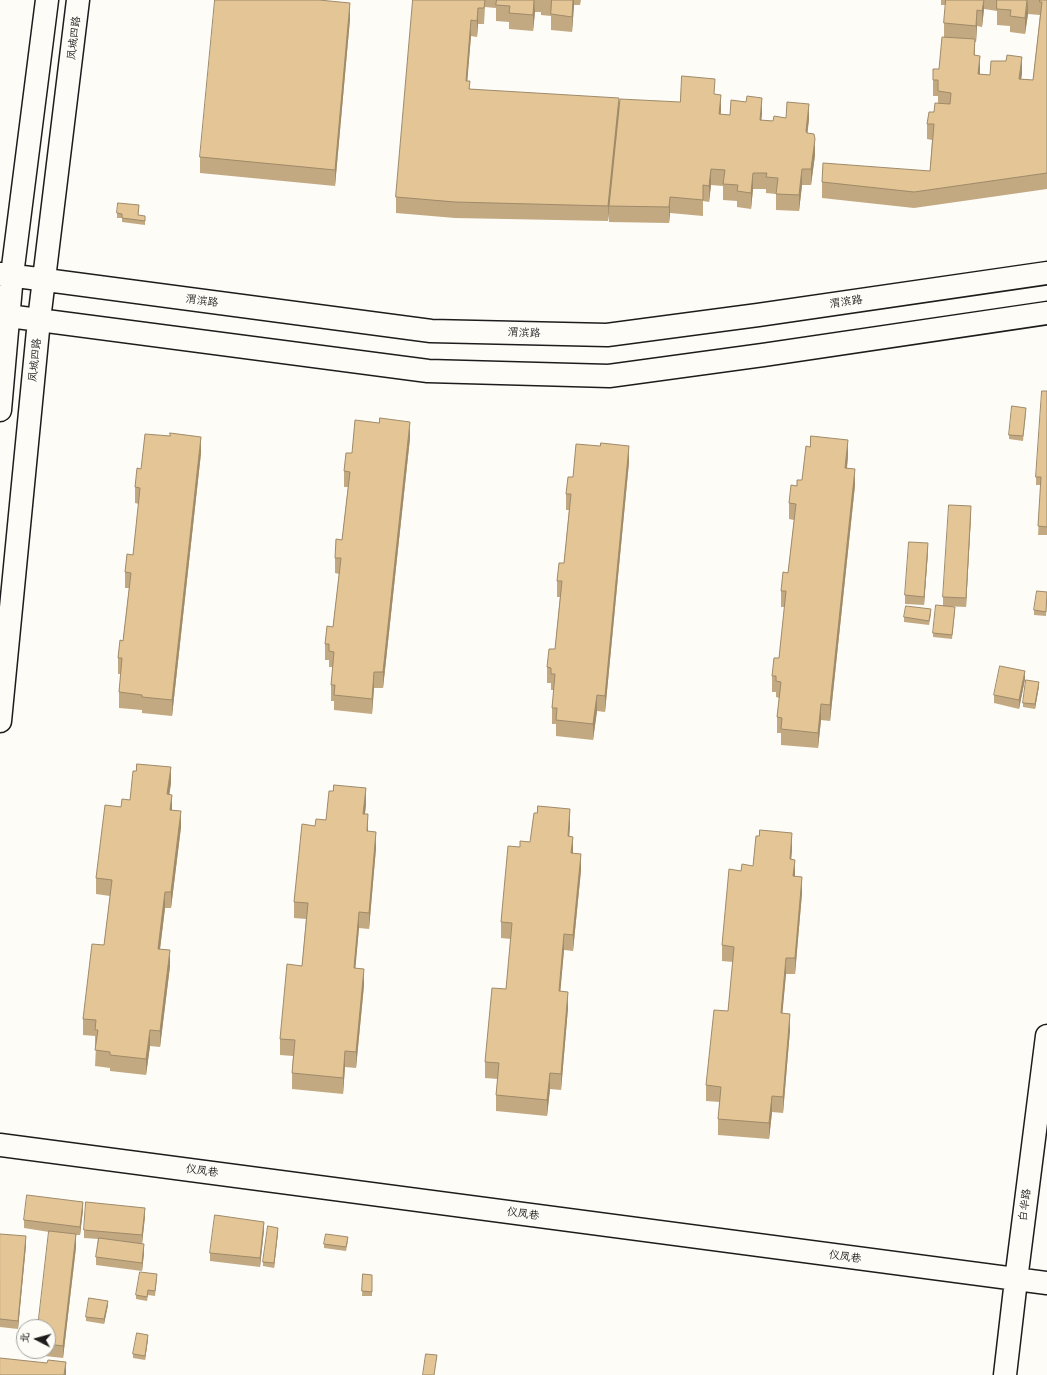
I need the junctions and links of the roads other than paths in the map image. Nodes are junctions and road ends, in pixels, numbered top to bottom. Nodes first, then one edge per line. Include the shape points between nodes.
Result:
1 (47, 0) edge
2 (78, 0) edge
3 (1047, 273) edge
4 (6, 274) edge
5 (44, 280) junction
6 (1047, 313) edge
7 (4, 316) edge
8 (39, 320) junction
9 (0, 410) edge
10 (0, 721) edge
11 (1047, 1036) edge
12 (0, 1144) edge
13 (1016, 1280) junction
14 (1047, 1283) edge
15 (1005, 1375) edge

1 - 4 street
2 - 5 street, 凤城四路
3 - 5 street, 渭滨路 via 607,336 431,331
4 - 5 street, 渭滨路
4 - 7 street
5 - 8 street, 凤城四路
6 - 8 street via 609,376 428,371
7 - 8 street
7 - 9 street
8 - 10 street, 凤城四路
11 - 13 street, 白华路
12 - 13 street, 仪凤巷
13 - 14 street, 仪凤巷
13 - 15 street, 白华路

